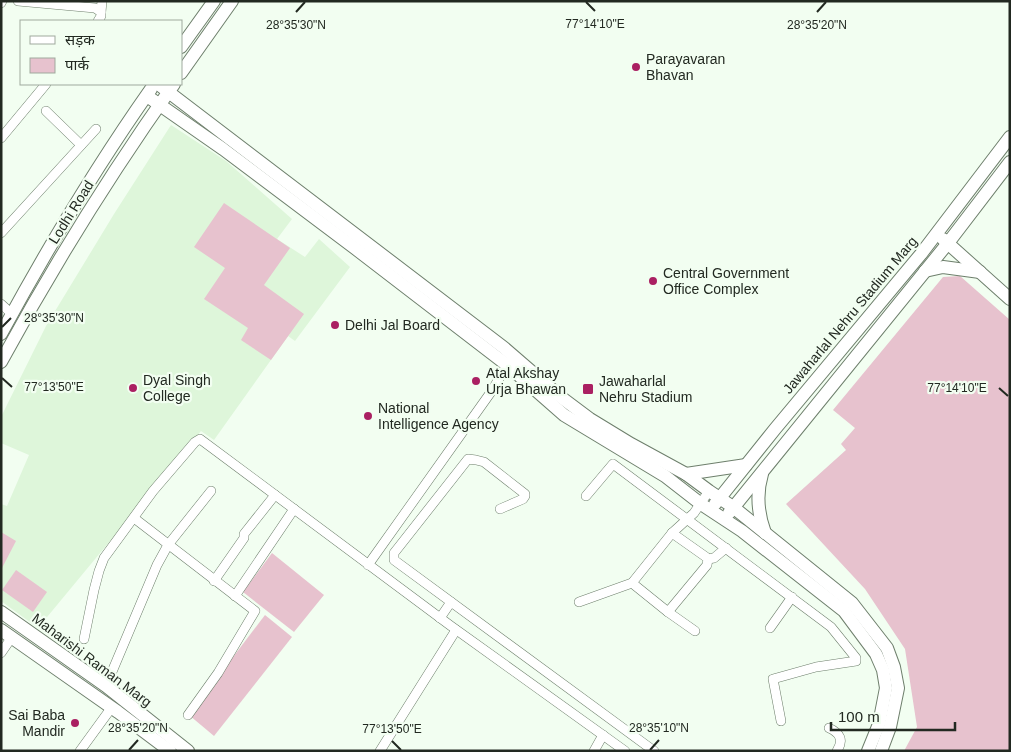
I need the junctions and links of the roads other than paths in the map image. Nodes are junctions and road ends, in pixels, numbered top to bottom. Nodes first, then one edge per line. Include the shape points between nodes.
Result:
1 (18, 1) edge
2 (102, 1) edge
3 (208, 1) edge
4 (214, 1) edge
5 (232, 1) edge
6 (101, 12) junction
7 (204, 16) junction
8 (99, 20) edge
9 (182, 46) edge
10 (182, 72) edge
11 (45, 85) edge
12 (164, 86) edge
13 (147, 96) junction
14 (160, 105) junction
15 (46, 111) dead end
16 (96, 128) dead end
17 (1010, 137) edge
18 (1, 138) edge
19 (81, 145) junction
20 (1010, 162) edge
21 (1, 233) edge
22 (937, 233) junction
23 (948, 243) junction
24 (925, 271) junction
25 (980, 272) junction
26 (1010, 299) edge
27 (1, 304) edge
28 (12, 314) junction
29 (1, 334) edge
30 (510, 360) junction
31 (1, 362) edge
32 (746, 464) junction
33 (763, 472) junction
34 (686, 474) junction
35 (211, 491) dead end
36 (275, 495) junction
37 (714, 495) junction
38 (586, 496) dead end
39 (706, 507) junction
40 (733, 507) junction
41 (500, 508) dead end
42 (294, 509) junction
43 (134, 518) junction
44 (724, 519) junction
45 (688, 520) junction
46 (672, 532) junction
47 (765, 533) junction
48 (168, 545) junction
49 (726, 548) junction
50 (708, 559) junction
51 (368, 565) junction
52 (214, 580) junction
53 (632, 583) junction
54 (234, 596) junction
55 (792, 597) junction
56 (451, 602) junction
57 (579, 602) dead end
58 (1, 612) edge
59 (668, 612) junction
60 (440, 618) junction
61 (770, 628) dead end
62 (456, 630) junction
63 (695, 631) dead end
64 (7, 633) edge
65 (84, 640) dead end
66 (1, 652) edge
67 (106, 686) junction
68 (112, 707) junction
69 (188, 715) dead end
70 (781, 720) dead end
71 (829, 728) dead end
72 (603, 735) junction
73 (162, 748) edge
74 (80, 751) edge
75 (188, 751) edge
76 (380, 751) edge
77 (594, 751) edge
78 (625, 751) edge
79 (654, 751) edge
80 (837, 751) edge
81 (868, 751) edge
82 (881, 751) edge

1 - 6 street via 94,8
2 - 6 street
3 - 7 street
4 - 7 street
5 - 10 street
6 - 8 street
7 - 9 street
11 - 18 street
12 - 13 street, Lodhi Road
12 - 14 street, Lodhi Road
12 - 30 street
13 - 14 street
13 - 28 street, Lodhi Road via 88,184
14 - 30 street
14 - 31 street, Lodhi Road via 94,202
15 - 19 street
16 - 19 street
17 - 22 street, Jawaharlal Nehru Stadium Marg
19 - 21 street
20 - 23 street, Jawaharlal Nehru Stadium Marg
22 - 23 street
22 - 32 street, Jawaharlal Nehru Stadium Marg
23 - 24 street, Jawaharlal Nehru Stadium Marg
23 - 25 street
24 - 25 street via 943,267
24 - 33 street, Jawaharlal Nehru Stadium Marg
25 - 26 street
27 - 28 street
28 - 29 street, Lodhi Road
30 - 34 street via 590,419
30 - 39 street via 564,415 665,476
30 - 51 street
32 - 34 street
32 - 37 street, Jawaharlal Nehru Stadium Marg
33 - 40 street, Jawaharlal Nehru Stadium Marg
33 - 47 street via 759,484 759,512
34 - 37 street
35 - 48 street
36 - 42 street
36 - 43 street via 203,440 198,440
36 - 52 street
37 - 39 street, Jawaharlal Nehru Stadium Marg
37 - 40 street
38 - 45 street via 613,464
39 - 44 street
39 - 45 street
40 - 44 street, Jawaharlal Nehru Stadium Marg
40 - 47 street
41 - 56 street via 523,499 525,494 484,462 468,460 394,553 394,560
42 - 51 street
42 - 54 street
43 - 48 street
43 - 65 street via 98,571
44 - 81 street via 844,611 876,654 886,688 879,724
45 - 46 street
45 - 49 street
46 - 50 street
46 - 53 street
47 - 82 street via 852,603 887,648 898,688
48 - 52 street
48 - 67 street via 134,616
49 - 50 street
49 - 55 street
50 - 59 street via 707,565
51 - 60 street
52 - 54 street
53 - 57 street
53 - 59 street
54 - 69 street via 255,613
55 - 61 street
55 - 70 street via 832,627 857,660 774,678
56 - 60 street
56 - 79 street
58 - 67 street, Maharishi Raman Marg
59 - 63 street
60 - 62 street
62 - 72 street
62 - 76 street
64 - 66 street
64 - 68 street, Maharishi Raman Marg
67 - 75 street, Maharishi Raman Marg
68 - 73 street, Maharishi Raman Marg
68 - 74 street
71 - 80 street via 837,731 841,739
72 - 77 street
72 - 78 street

